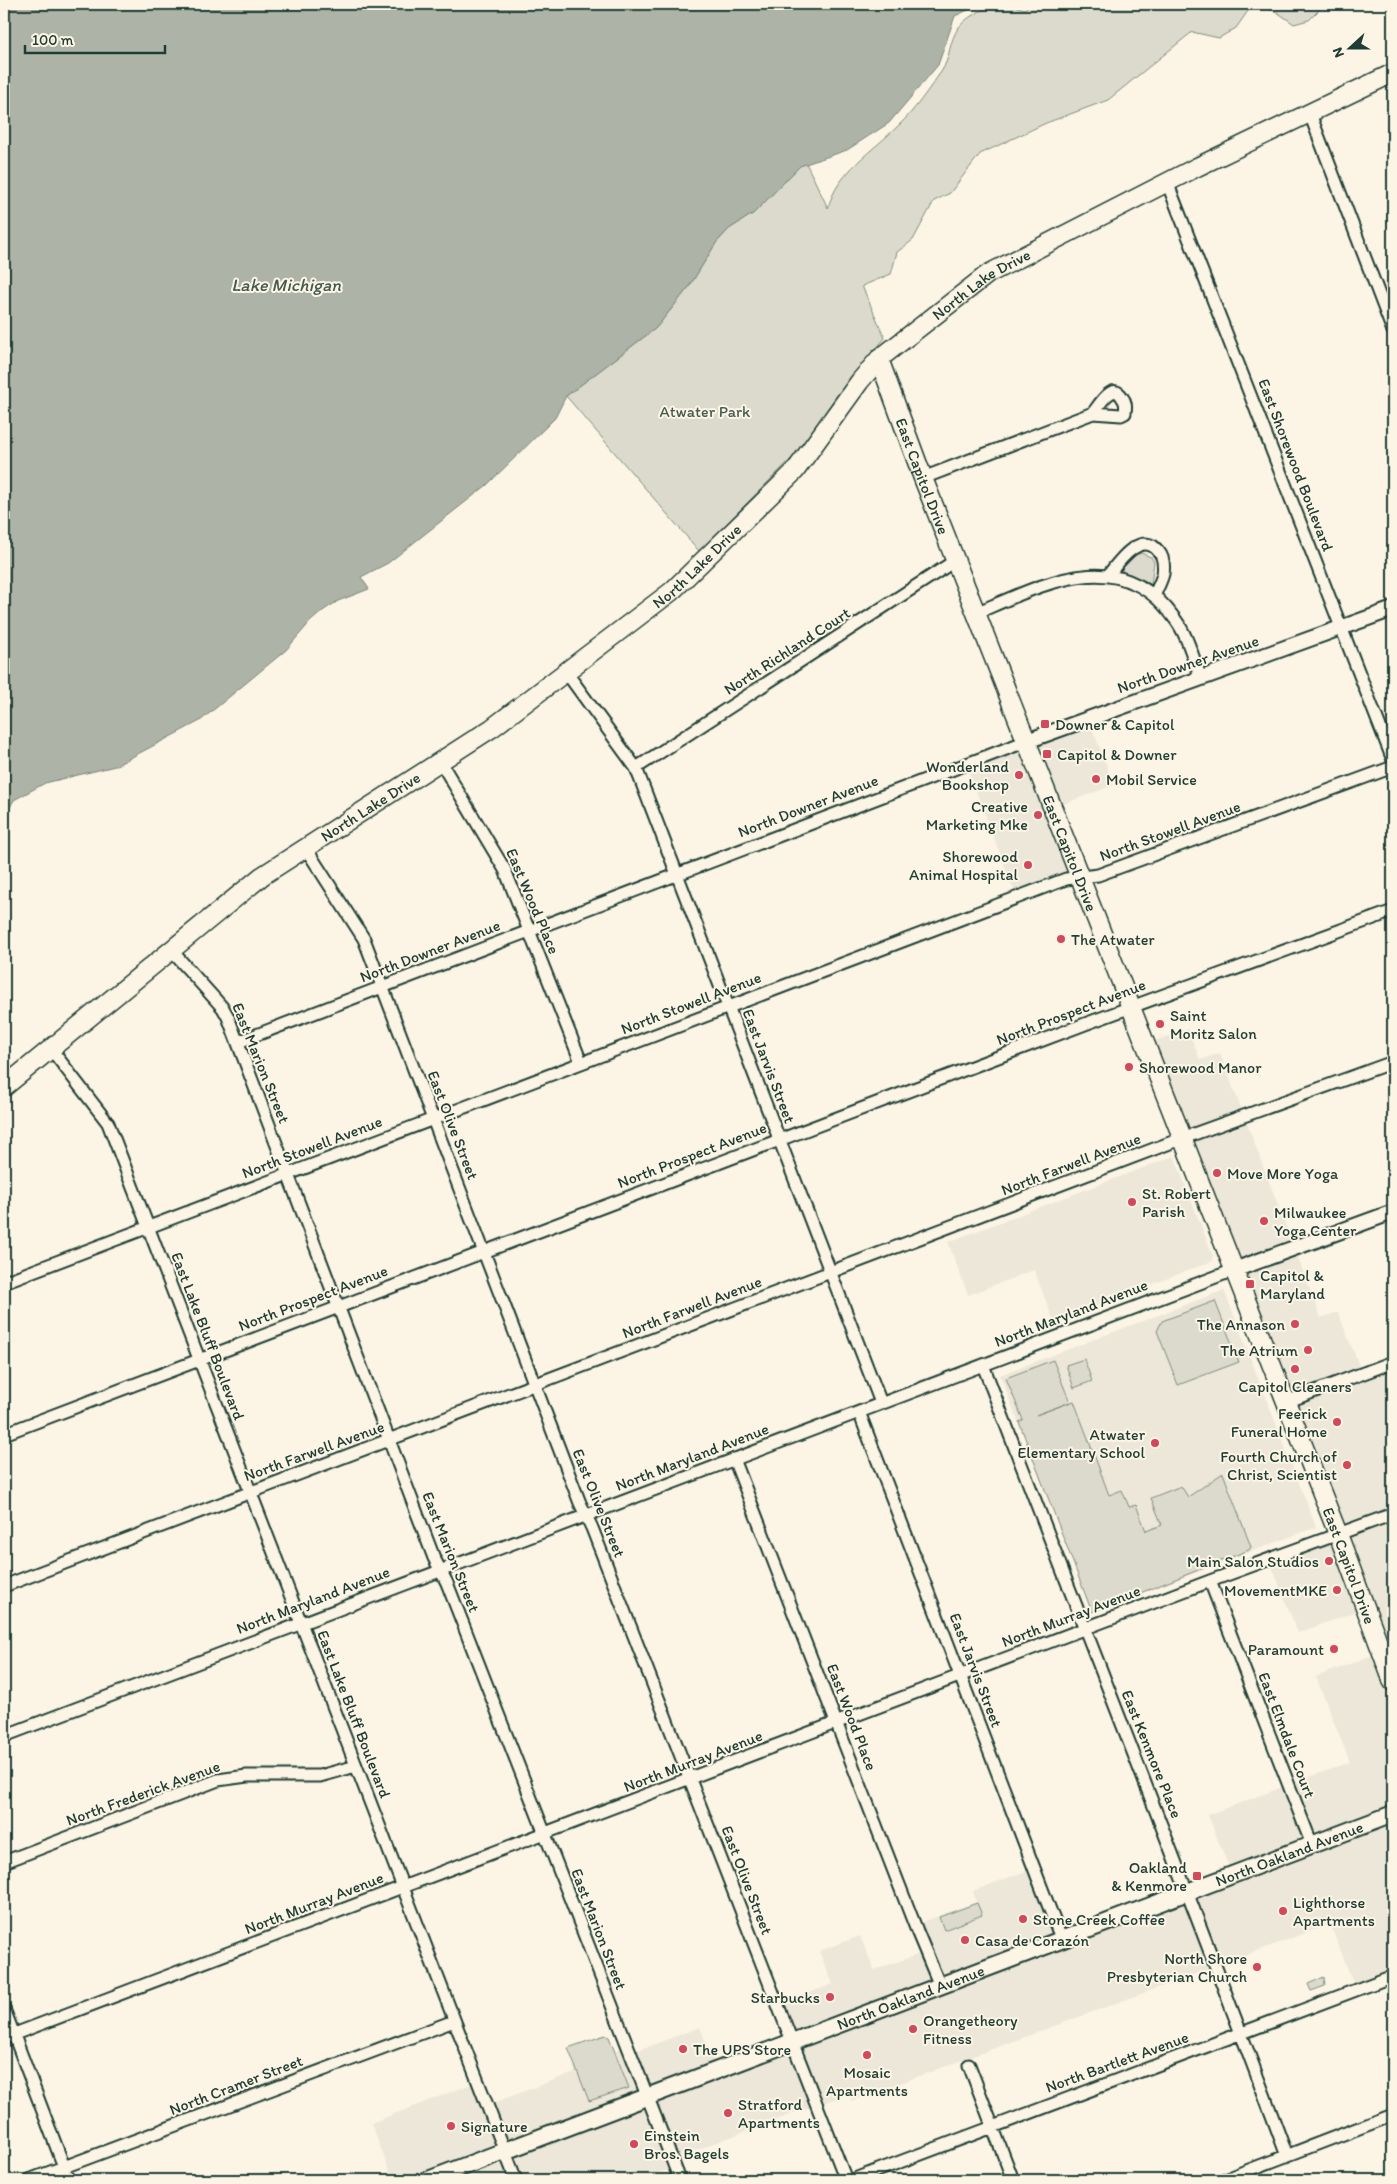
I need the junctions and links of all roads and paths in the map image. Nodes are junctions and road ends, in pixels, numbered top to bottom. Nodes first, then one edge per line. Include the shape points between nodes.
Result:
1 (1393, 73) edge
2 (1310, 114) junction
3 (1167, 182) junction
4 (1393, 331) edge
5 (879, 359) junction
6 (1093, 413) dead end
7 (923, 478) junction
8 (956, 560) junction
9 (1109, 574) junction
10 (1154, 596) junction
11 (1393, 608) edge
12 (976, 613) junction
13 (1342, 627) junction
14 (566, 672) junction
15 (1200, 678) junction
16 (1027, 741) junction
17 (1393, 760) edge
18 (440, 761) junction
19 (1393, 767) edge
20 (636, 768) junction
21 (305, 847) junction
22 (678, 875) junction
23 (1081, 879) junction
24 (1393, 911) edge
25 (530, 930) junction
26 (171, 950) junction
27 (383, 988) junction
28 (728, 1007) junction
29 (1131, 1007) junction
30 (238, 1042) junction
31 (51, 1049) junction
32 (581, 1062) junction
33 (1393, 1062) edge
34 (4, 1088) edge
35 (433, 1119) junction
36 (1183, 1138) junction
37 (780, 1139) junction
38 (287, 1174) junction
39 (1393, 1212) edge
40 (148, 1227) junction
41 (484, 1251) junction
42 (1234, 1270) junction
43 (832, 1272) junction
44 (4, 1282) edge
45 (338, 1307) junction
46 (199, 1359) junction
47 (1393, 1362) edge
48 (983, 1365) junction
49 (535, 1385) junction
50 (1286, 1402) junction
51 (881, 1403) junction
52 (859, 1412) junction
53 (4, 1434) edge
54 (389, 1440) junction
55 (734, 1459) junction
56 (251, 1491) junction
57 (1393, 1514) edge
58 (586, 1515) junction
59 (1338, 1534) junction
60 (441, 1570) junction
61 (1210, 1581) junction
62 (4, 1586) edge
63 (302, 1623) junction
64 (1084, 1629) junction
65 (1391, 1672) edge
66 (961, 1676) junction
67 (838, 1723) junction
68 (4, 1736) edge
69 (356, 1766) junction
70 (690, 1779) junction
71 (1393, 1814) edge
72 (544, 1834) junction
73 (1312, 1846) junction
74 (4, 1862) edge
75 (403, 1887) junction
76 (1189, 1891) junction
77 (1062, 1940) junction
78 (1393, 1976) edge
79 (940, 1986) junction
80 (4, 2009) edge
81 (454, 2020) junction
82 (1241, 2034) junction
83 (8, 2036) edge
84 (792, 2042) junction
85 (970, 2065) dead end
86 (648, 2097) junction
87 (1393, 2114) edge
88 (992, 2126) junction
89 (506, 2151) junction
90 (1287, 2156) junction
91 (64, 2167) junction
92 (29, 2180) edge
93 (69, 2180) edge
94 (428, 2180) edge
95 (516, 2180) edge
96 (680, 2180) edge
97 (846, 2180) edge
98 (852, 2180) edge
99 (1013, 2180) edge
100 (1223, 2180) edge

1 - 2 main road, North Lake Drive
2 - 3 main road, North Lake Drive
2 - 4 street
3 - 5 main road, North Lake Drive via 988,274
3 - 13 street, East Shorewood Boulevard
5 - 7 main road, East Capitol Drive
5 - 14 main road, North Lake Drive via 802,463 776,490 672,591
6 - 7 street
7 - 8 main road, East Capitol Drive
8 - 12 main road, East Capitol Drive
8 - 20 street, North Richland Court
9 - 10 street
9 - 10 street via 1137,546 1148,544 1155,547 1163,564
9 - 12 street via 1057,581
10 - 15 street via 1176,619
11 - 13 street, North Downer Avenue
12 - 16 main road, East Capitol Drive
13 - 15 street, North Downer Avenue
13 - 17 street, East Shorewood Boulevard
14 - 18 main road, North Lake Drive via 492,728
14 - 20 street, East Jarvis Street
15 - 16 street, North Downer Avenue
16 - 22 street, North Downer Avenue
16 - 23 main road, East Capitol Drive
18 - 21 main road, North Lake Drive
18 - 25 street, East Wood Place via 505,870
19 - 23 street, North Stowell Avenue
20 - 22 street, East Jarvis Street
21 - 26 main road, North Lake Drive via 262,876
21 - 27 street, East Olive Street via 364,939
22 - 25 street, North Downer Avenue
22 - 28 street, East Jarvis Street
23 - 28 street, North Stowell Avenue via 1066,879
23 - 29 main road, East Capitol Drive
24 - 29 street, North Prospect Avenue
25 - 27 street, North Downer Avenue
25 - 32 street, East Wood Place
26 - 30 street, East Marion Street via 223,1008
26 - 31 main road, North Lake Drive
27 - 30 street, North Downer Avenue
27 - 35 street, East Olive Street
28 - 32 street, North Stowell Avenue
28 - 37 street, East Jarvis Street
29 - 36 main road, East Capitol Drive
29 - 37 street, North Prospect Avenue
30 - 38 street, East Marion Street
31 - 34 main road, North Lake Drive
31 - 40 street, East Lake Bluff Boulevard via 108,1123
32 - 35 street, North Stowell Avenue
33 - 36 street, North Farwell Avenue
35 - 38 street, North Stowell Avenue
35 - 41 street, East Olive Street
36 - 42 main road, East Capitol Drive
36 - 43 street, North Farwell Avenue
37 - 41 street, North Prospect Avenue
37 - 43 street, East Jarvis Street
38 - 40 street, North Stowell Avenue
38 - 45 street, East Marion Street
39 - 42 street, North Maryland Avenue
40 - 44 street, North Stowell Avenue
40 - 46 street, East Lake Bluff Boulevard
41 - 45 street, North Prospect Avenue
41 - 49 street, East Olive Street
42 - 48 street, North Maryland Avenue
42 - 50 main road, East Capitol Drive
43 - 49 street, North Farwell Avenue
43 - 51 street, East Jarvis Street
45 - 46 street, North Prospect Avenue
45 - 54 street, East Marion Street
46 - 53 street, North Prospect Avenue
46 - 56 street, East Lake Bluff Boulevard
47 - 50 street
48 - 51 street, North Maryland Avenue
48 - 64 street, East Kenmore Place
49 - 54 street, North Farwell Avenue
49 - 58 street, East Olive Street
50 - 59 main road, East Capitol Drive
51 - 52 street, North Maryland Avenue
52 - 55 street, North Maryland Avenue
52 - 66 street, East Jarvis Street
54 - 56 street, North Farwell Avenue
54 - 60 street, East Marion Street
55 - 58 street, North Maryland Avenue
55 - 67 street, East Wood Place
56 - 62 street, North Farwell Avenue
56 - 63 street, East Lake Bluff Boulevard
57 - 59 street, North Murray Avenue
58 - 60 street, North Maryland Avenue
58 - 70 street, East Olive Street
59 - 61 street, North Murray Avenue
59 - 65 main road, East Capitol Drive
60 - 63 street, North Maryland Avenue
60 - 72 street, East Marion Street
61 - 64 street, North Murray Avenue
61 - 73 street, East Elmdale Court
63 - 68 street, North Maryland Avenue
63 - 69 street, East Lake Bluff Boulevard
64 - 66 street, North Murray Avenue
64 - 76 street, East Kenmore Place
66 - 67 street, North Murray Avenue
66 - 77 street, East Jarvis Street
67 - 70 street, North Murray Avenue
67 - 79 street, East Wood Place
69 - 74 street, North Frederick Avenue via 320,1776 247,1776 218,1780
69 - 75 street, East Lake Bluff Boulevard
70 - 72 street, North Murray Avenue
70 - 84 street, East Olive Street
71 - 73 main road, North Oakland Avenue
72 - 75 street, North Murray Avenue
72 - 86 street, East Marion Street
73 - 76 main road, North Oakland Avenue
75 - 81 street, East Lake Bluff Boulevard
75 - 83 street, North Murray Avenue
76 - 77 main road, North Oakland Avenue
76 - 82 street, East Kenmore Place
77 - 79 main road, North Oakland Avenue
78 - 82 street, North Bartlett Avenue
79 - 84 main road, North Oakland Avenue
80 - 83 street
81 - 89 street, East Lake Bluff Boulevard
81 - 91 street, North Cramer Street
82 - 88 street, North Bartlett Avenue
82 - 90 street, East Kenmore Place
83 - 91 street
84 - 86 main road, North Oakland Avenue
84 - 97 street, East Olive Street
85 - 88 street
86 - 89 main road, North Oakland Avenue
86 - 96 street, East Marion Street
87 - 90 street
88 - 98 street, North Bartlett Avenue
88 - 99 street
89 - 94 main road, North Oakland Avenue
89 - 95 street, East Lake Bluff Boulevard
90 - 100 street
91 - 92 street, North Cramer Street
91 - 93 street

